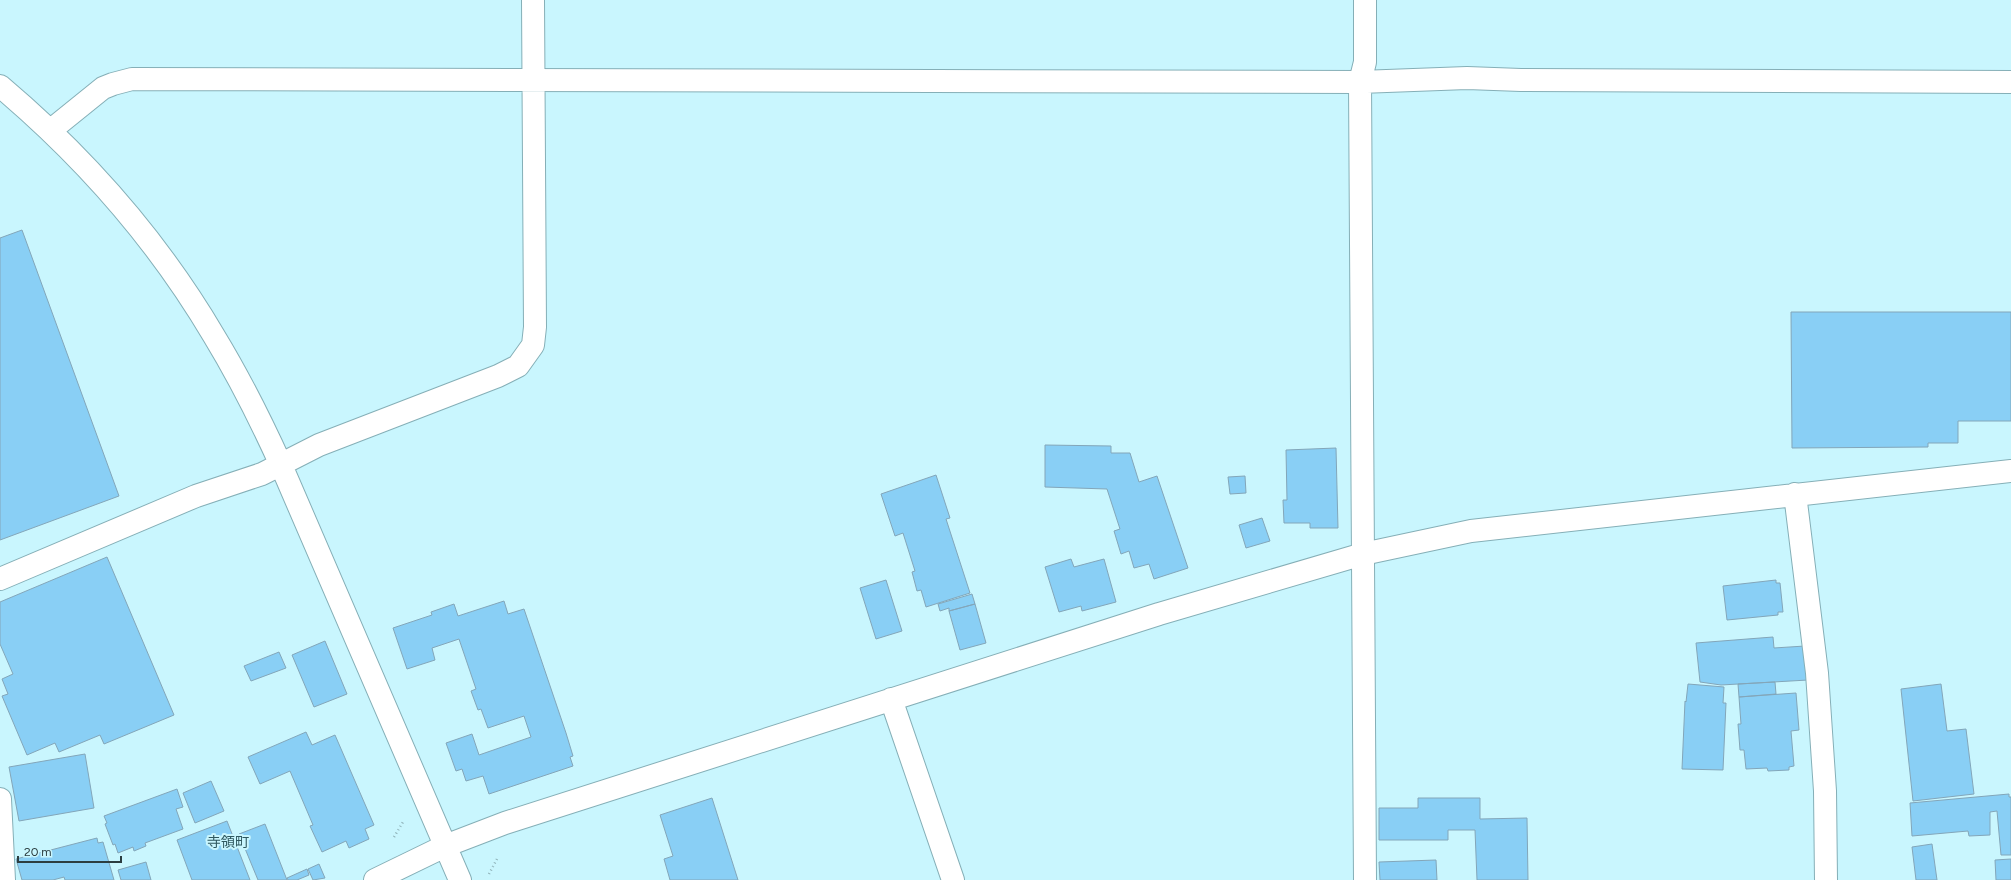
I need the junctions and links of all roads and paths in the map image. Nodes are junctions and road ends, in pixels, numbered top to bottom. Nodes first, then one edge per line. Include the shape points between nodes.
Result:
1 (533, 0) edge
2 (1365, 0) edge
3 (532, 81) junction
4 (1360, 82) junction
5 (2011, 82) edge
6 (0, 86) edge
7 (51, 130) junction
8 (281, 465) junction
9 (2011, 471) edge
10 (1795, 494) junction
11 (1362, 554) junction
12 (0, 579) edge
13 (891, 699) junction
14 (0, 799) edge
15 (445, 846) junction
16 (500, 854) dead end
17 (487, 879) dead end
18 (4, 880) edge
19 (375, 880) edge
20 (460, 880) edge
21 (953, 880) edge
22 (1365, 880) edge
23 (1826, 880) edge

1 - 3 street
2 - 4 street via 1365,62
3 - 4 street
3 - 7 street via 132,79 103,88
3 - 8 street via 533,345 518,366 498,376 319,444
4 - 5 street via 1467,78
4 - 11 street
6 - 7 street
7 - 8 street via 123,207 188,294 236,375
8 - 12 street via 196,496
8 - 15 street
9 - 10 street
10 - 11 street via 1471,531
10 - 23 street via 1816,673 1825,791
11 - 13 street
11 - 22 street
13 - 15 street via 505,823
13 - 21 street
14 - 18 street
15 - 19 street
15 - 20 street
16 - 17 path

